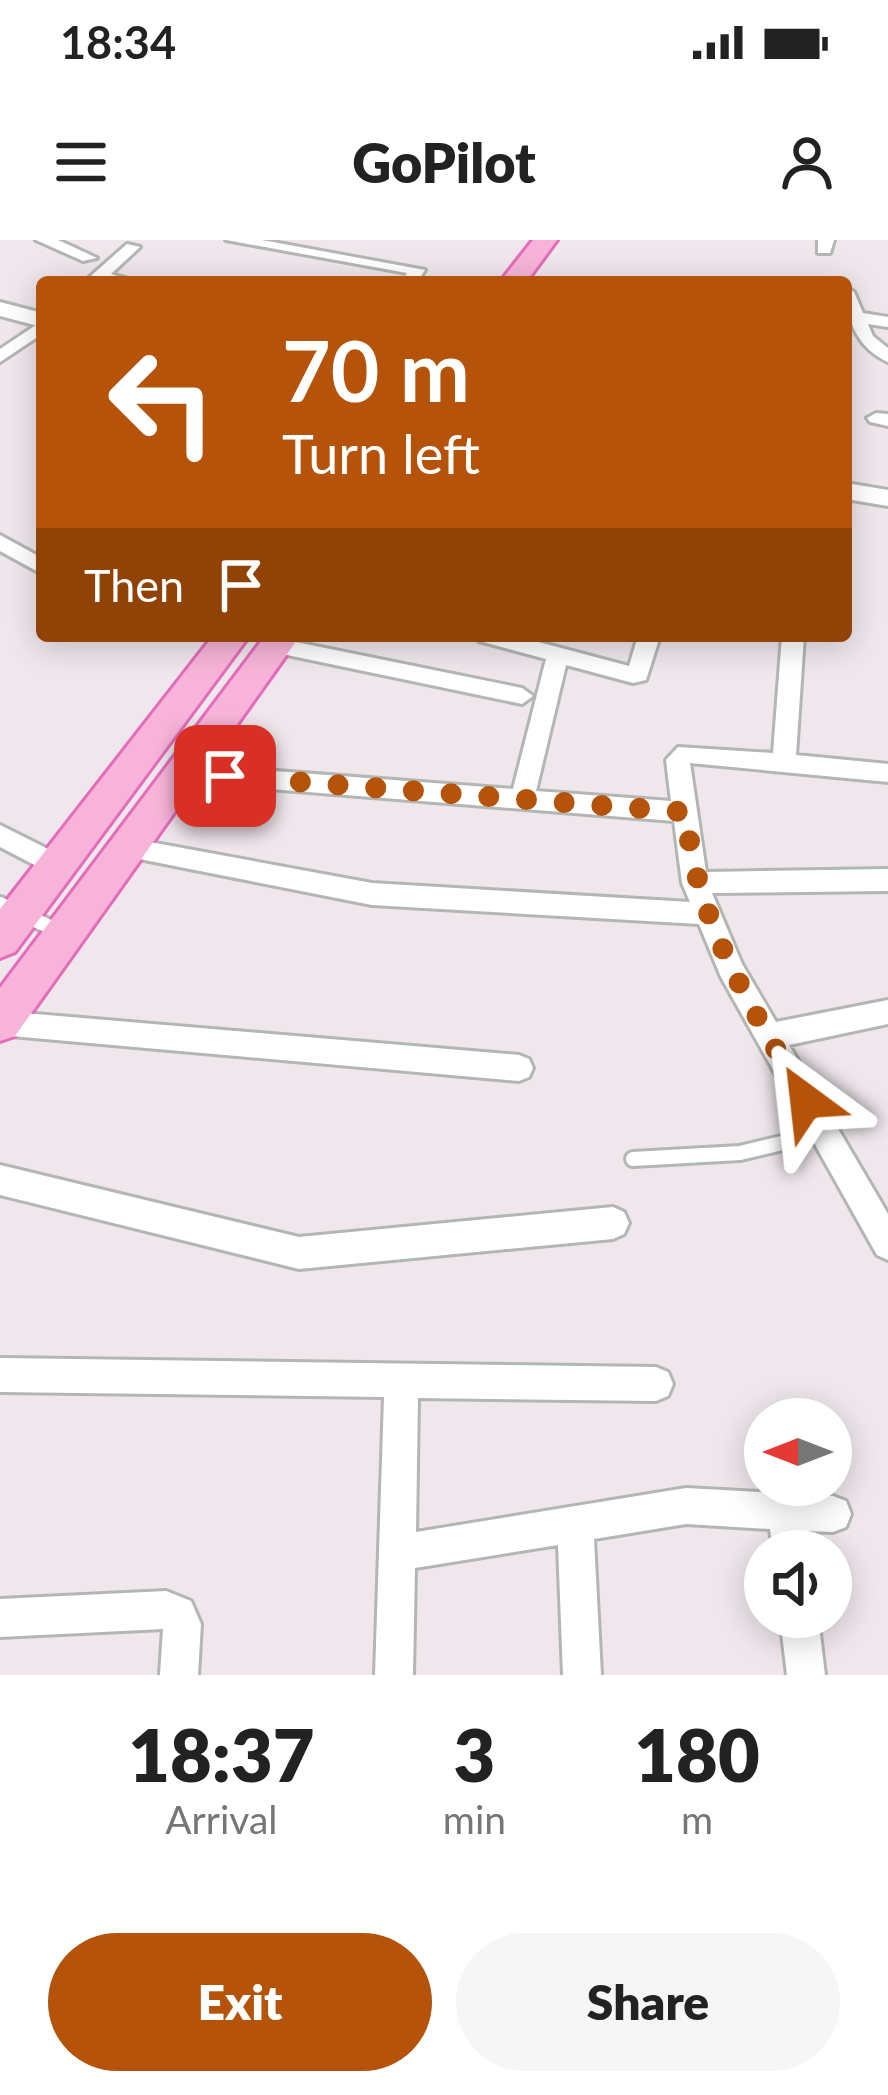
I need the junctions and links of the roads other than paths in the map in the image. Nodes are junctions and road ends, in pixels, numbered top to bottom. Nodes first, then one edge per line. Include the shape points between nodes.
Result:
1 (44, 240) edge
2 (234, 240) edge
3 (545, 240) edge
4 (574, 240) edge
5 (308, 246) edge
6 (132, 247) dead end
7 (89, 258) dead end
8 (99, 276) edge
9 (413, 276) edge
10 (518, 276) edge
11 (548, 276) edge
12 (852, 306) edge
13 (0, 309) edge
14 (857, 317) junction
15 (36, 321) edge
16 (888, 322) edge
17 (36, 328) edge
18 (0, 357) edge
19 (888, 357) edge
20 (852, 492) edge
21 (888, 498) edge
22 (0, 542) edge
23 (36, 563) edge
24 (223, 642) edge
25 (278, 642) edge
26 (283, 642) edge
27 (511, 642) edge
28 (647, 642) edge
29 (793, 642) edge
30 (558, 654) junction
31 (522, 696) dead end
32 (784, 761) junction
33 (183, 773) junction
34 (888, 773) edge
35 (522, 800) junction
36 (686, 812) junction
37 (0, 835) edge
38 (128, 848) junction
39 (57, 865) junction
40 (888, 880) edge
41 (694, 883) junction
42 (708, 914) junction
43 (7, 919) edge
44 (65, 934) junction
45 (888, 1012) edge
46 (0, 1023) edge
47 (769, 1036) junction
48 (519, 1068) dead end
49 (824, 1133) junction
50 (634, 1159) dead end
51 (0, 1180) edge
52 (613, 1223) dead end
53 (888, 1244) edge
54 (0, 1375) edge
55 (401, 1381) junction
56 (656, 1384) dead end
57 (786, 1512) junction
58 (833, 1514) dead end
59 (574, 1525) junction
60 (788, 1530) edge
61 (397, 1553) junction
62 (0, 1618) edge
63 (802, 1638) edge
64 (179, 1675) edge
65 (394, 1675) edge
66 (582, 1675) edge
67 (806, 1675) edge

1 - 7 street
2 - 5 street
3 - 10 main road
4 - 11 main road
5 - 9 street via 417,270
6 - 8 street
12 - 14 street
13 - 15 street
14 - 16 street
14 - 19 street
17 - 18 street
20 - 21 street
22 - 23 street
24 - 39 main road
25 - 33 main road
26 - 31 street
27 - 30 street
28 - 30 street via 633,675
29 - 32 street
30 - 35 street
32 - 34 street
32 - 36 street via 680,755
33 - 35 street
33 - 38 main road
35 - 36 street
36 - 41 street
37 - 39 street
38 - 42 street via 372,895
38 - 44 main road
39 - 43 main road
40 - 41 street
41 - 42 street
42 - 47 street
43 - 44 lane
44 - 46 main road
45 - 47 street
46 - 48 street
47 - 49 street
49 - 50 lane via 740,1153
49 - 53 street
51 - 52 street via 299,1253
54 - 55 street
55 - 56 street
55 - 61 street
57 - 58 street
57 - 59 street via 686,1506
57 - 60 street
59 - 61 street
59 - 66 street
61 - 65 street
62 - 64 street via 166,1610 182,1624
63 - 67 street

